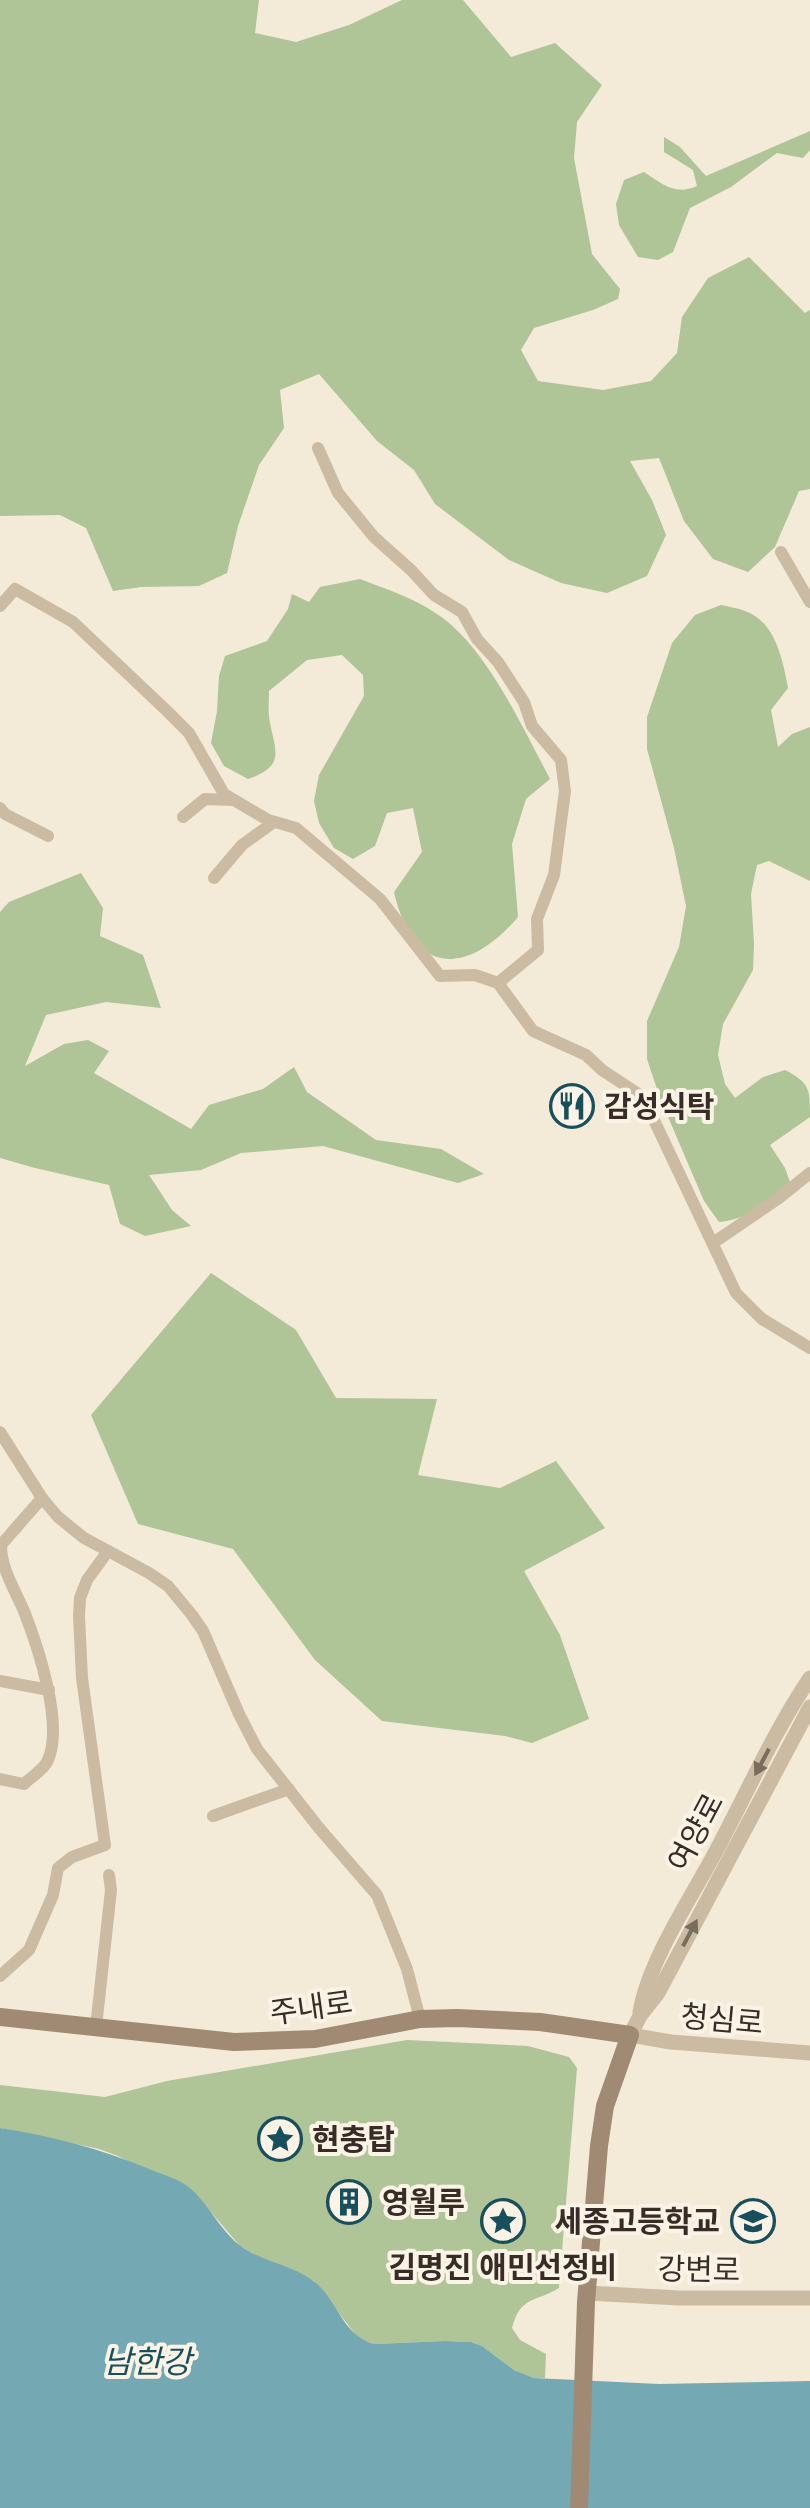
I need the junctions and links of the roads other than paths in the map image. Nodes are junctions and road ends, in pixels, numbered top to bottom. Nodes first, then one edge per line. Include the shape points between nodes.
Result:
1 (318, 448) dead end
2 (781, 552) dead end
3 (810, 602) edge
4 (0, 606) edge
5 (235, 800) junction
6 (2, 812) edge
7 (183, 817) dead end
8 (274, 822) junction
9 (48, 836) dead end
10 (214, 878) dead end
11 (498, 983) junction
12 (810, 1173) edge
13 (712, 1243) junction
14 (810, 1348) edge
15 (0, 1432) edge
16 (42, 1498) junction
17 (108, 1551) junction
18 (810, 1678) edge
19 (0, 1681) edge
20 (49, 1690) junction
21 (810, 1707) edge
22 (0, 1779) edge
23 (289, 1790) junction
24 (214, 1816) dead end
25 (109, 1876) dead end
26 (0, 1976) edge
27 (640, 2016) junction
28 (0, 2017) edge
29 (420, 2019) junction
30 (96, 2027) junction
31 (630, 2035) junction
32 (810, 2053) edge
33 (587, 2298) junction
34 (810, 2298) edge
35 (578, 2508) edge

1 - 11 street via 338,493 374,538 434,596 462,612 524,702 532,726 561,760 565,790 554,875 537,919 538,950
2 - 3 street
4 - 5 street via 15,589 74,622 189,733 224,794
5 - 7 street via 205,799
5 - 8 street
6 - 9 street
8 - 10 street via 242,844
8 - 11 street via 296,828 380,899 440,976 474,975
11 - 13 street via 533,1031 586,1055 643,1097
12 - 13 street
13 - 14 street via 736,1293 762,1319
15 - 16 street
16 - 17 street
16 - 20 street via 2,1545 1,1558
17 - 23 street via 150,1572 179,1597 257,1748
17 - 26 street via 80,1598 82,1678 104,1845 58,1868 29,1950
18 -> 27 street, 여양로 via 661,1954 644,1988
19 - 20 street
20 - 22 street via 53,1740 46,1765 24,1784
27 -> 21 street, 여양로 via 658,1994
23 - 24 street
23 - 29 street via 377,1896
25 - 30 street
27 - 31 street, 여양로
28 - 30 main road, 주내로
29 - 30 main road, 주내로 via 270,2042
29 - 31 main road, 주내로 via 540,2022
31 - 32 street, 청심로
31 - 33 main road, 여양로 via 605,2106
33 - 34 street, 강변로
33 - 35 main road, 여양로

